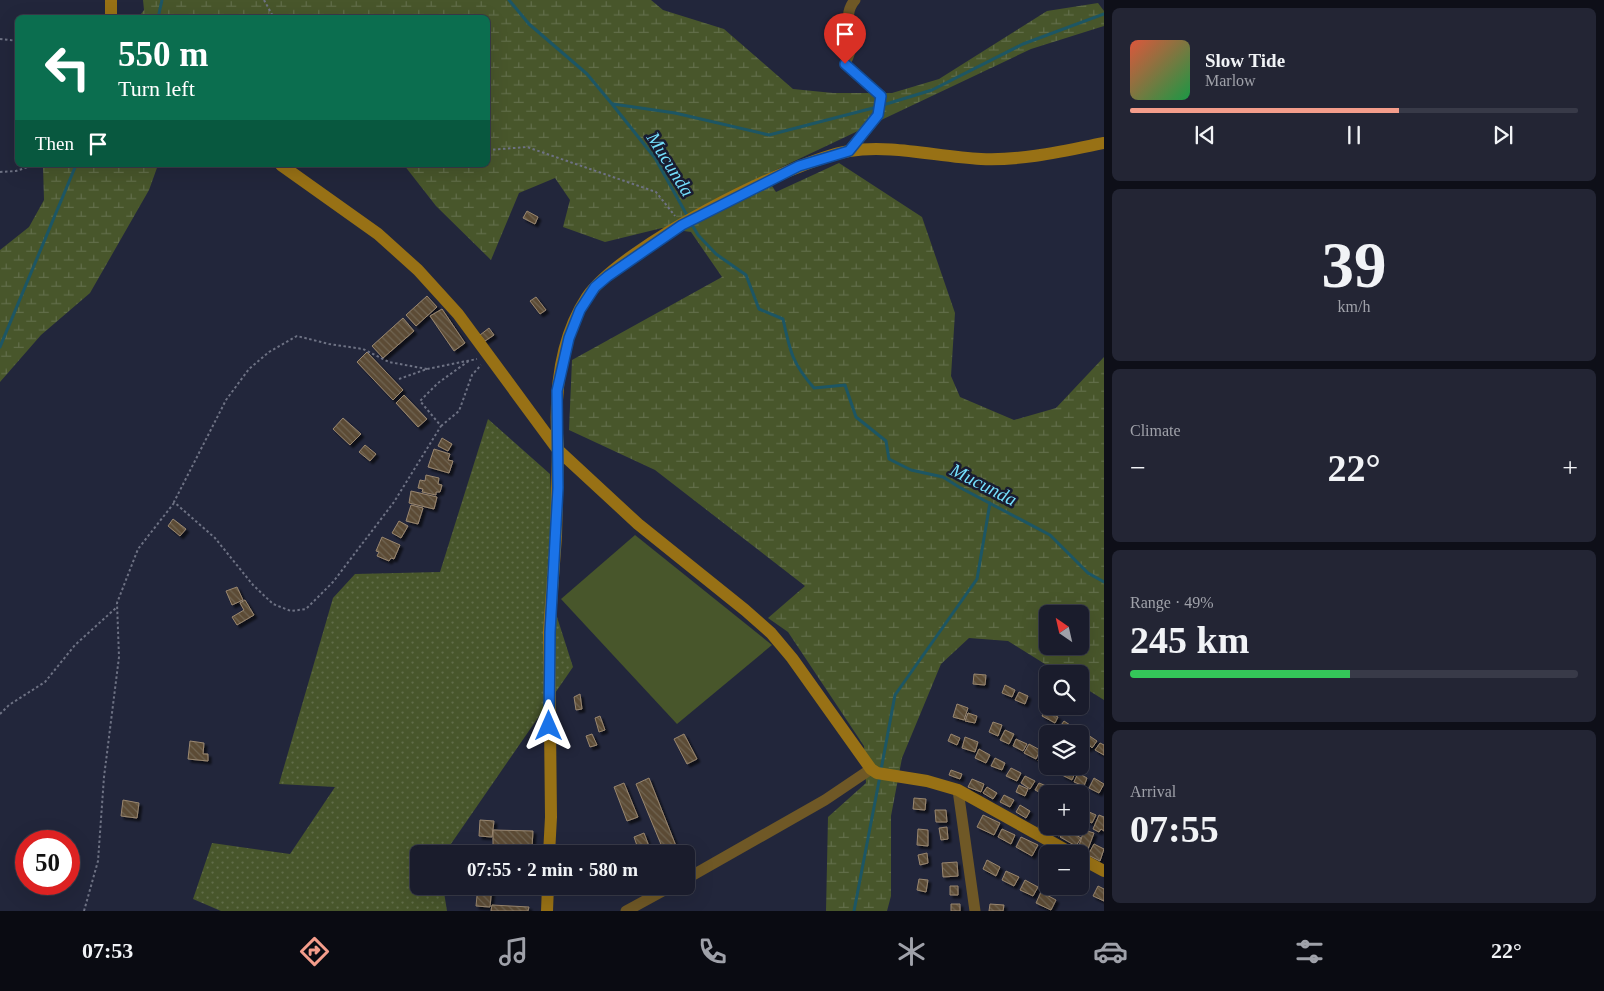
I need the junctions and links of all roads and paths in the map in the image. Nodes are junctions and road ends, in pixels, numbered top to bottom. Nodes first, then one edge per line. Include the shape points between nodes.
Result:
1 (111, 0) edge
2 (264, 0) edge
3 (855, 0) edge
4 (111, 15) edge
5 (272, 15) edge
6 (0, 39) edge
7 (15, 42) edge
8 (1104, 143) edge
9 (490, 150) edge
10 (849, 151) junction
11 (28, 167) edge
12 (284, 167) edge
13 (0, 172) edge
14 (682, 225) junction
15 (489, 356) junction
16 (470, 360) junction
17 (427, 369) junction
18 (399, 379) dead end
19 (441, 426) junction
20 (558, 450) junction
21 (174, 502) junction
22 (118, 607) junction
23 (0, 714) edge
24 (871, 769) junction
25 (958, 790) junction
26 (549, 845) edge
27 (1057, 845) edge
28 (1089, 863) edge
29 (1104, 871) edge
30 (695, 873) edge
31 (548, 895) edge
32 (655, 895) edge
33 (84, 911) edge
34 (547, 911) edge
35 (626, 911) edge
36 (975, 911) edge

1 - 4 main road
2 - 5 path
3 - 10 street via 851,4 847,25 852,47 845,64 881,96 878,115
6 - 7 path
8 - 10 main road via 998,160 890,150
9 - 14 path via 528,147 656,192
10 - 14 main road via 799,166
11 - 13 path
12 - 15 main road via 397,250 458,314
14 - 20 main road via 625,262 587,298 569,338 559,378
15 - 16 path
15 - 19 path via 472,375 459,411
15 - 20 main road
16 - 17 path
16 - 19 path via 438,383 420,401
17 - 18 path
17 - 21 path via 389,362 363,349 298,336 269,352 249,369 226,400
19 - 21 path via 394,502 332,582 306,609 291,612 273,604 253,585 216,538
20 - 24 main road via 638,524 771,633
20 - 26 main road via 549,640
21 - 22 path via 138,549
22 - 23 path via 75,645 45,682
22 - 33 path via 118,657 98,860
24 - 25 main road
24 - 30 street via 825,800
25 - 27 main road
25 - 36 street
28 - 29 main road
31 - 34 main road
32 - 35 street

